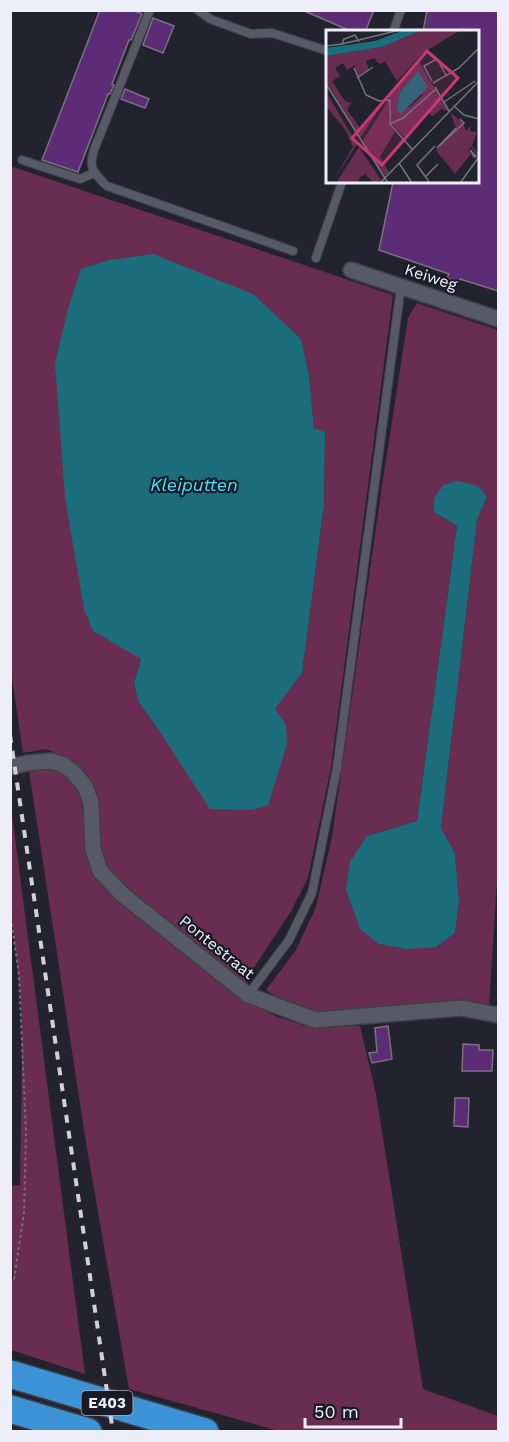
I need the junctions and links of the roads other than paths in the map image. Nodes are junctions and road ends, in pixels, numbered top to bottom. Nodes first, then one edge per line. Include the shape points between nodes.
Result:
1 (150, 10) edge
2 (198, 10) edge
3 (401, 10) edge
4 (394, 30) edge
5 (326, 51) edge
6 (22, 160) dead end
7 (94, 173) junction
8 (342, 183) edge
9 (293, 251) dead end
10 (316, 258) dead end
11 (351, 270) dead end
12 (401, 286) junction
13 (498, 319) edge
14 (10, 767) edge
15 (248, 995) junction
16 (498, 1015) edge
17 (10, 1374) edge
18 (10, 1408) edge
19 (88, 1431) edge
20 (205, 1431) edge

1 - 7 lane via 94,150 90,162
2 - 5 lane via 210,19 251,34 272,33
3 - 4 lane
6 - 7 lane via 80,179
7 - 9 lane via 107,186
8 - 10 lane
11 - 12 street, Keiweg
12 - 13 street, Keiweg
12 - 15 lane via 338,768 325,835 312,893 289,940
14 - 15 street, Pontestraat via 51,761 72,771 85,786 91,803 93,849 100,871 123,895
15 - 16 street, Pontestraat via 315,1020 461,1008
17 - 20 highway, E403
18 - 19 highway, E403

